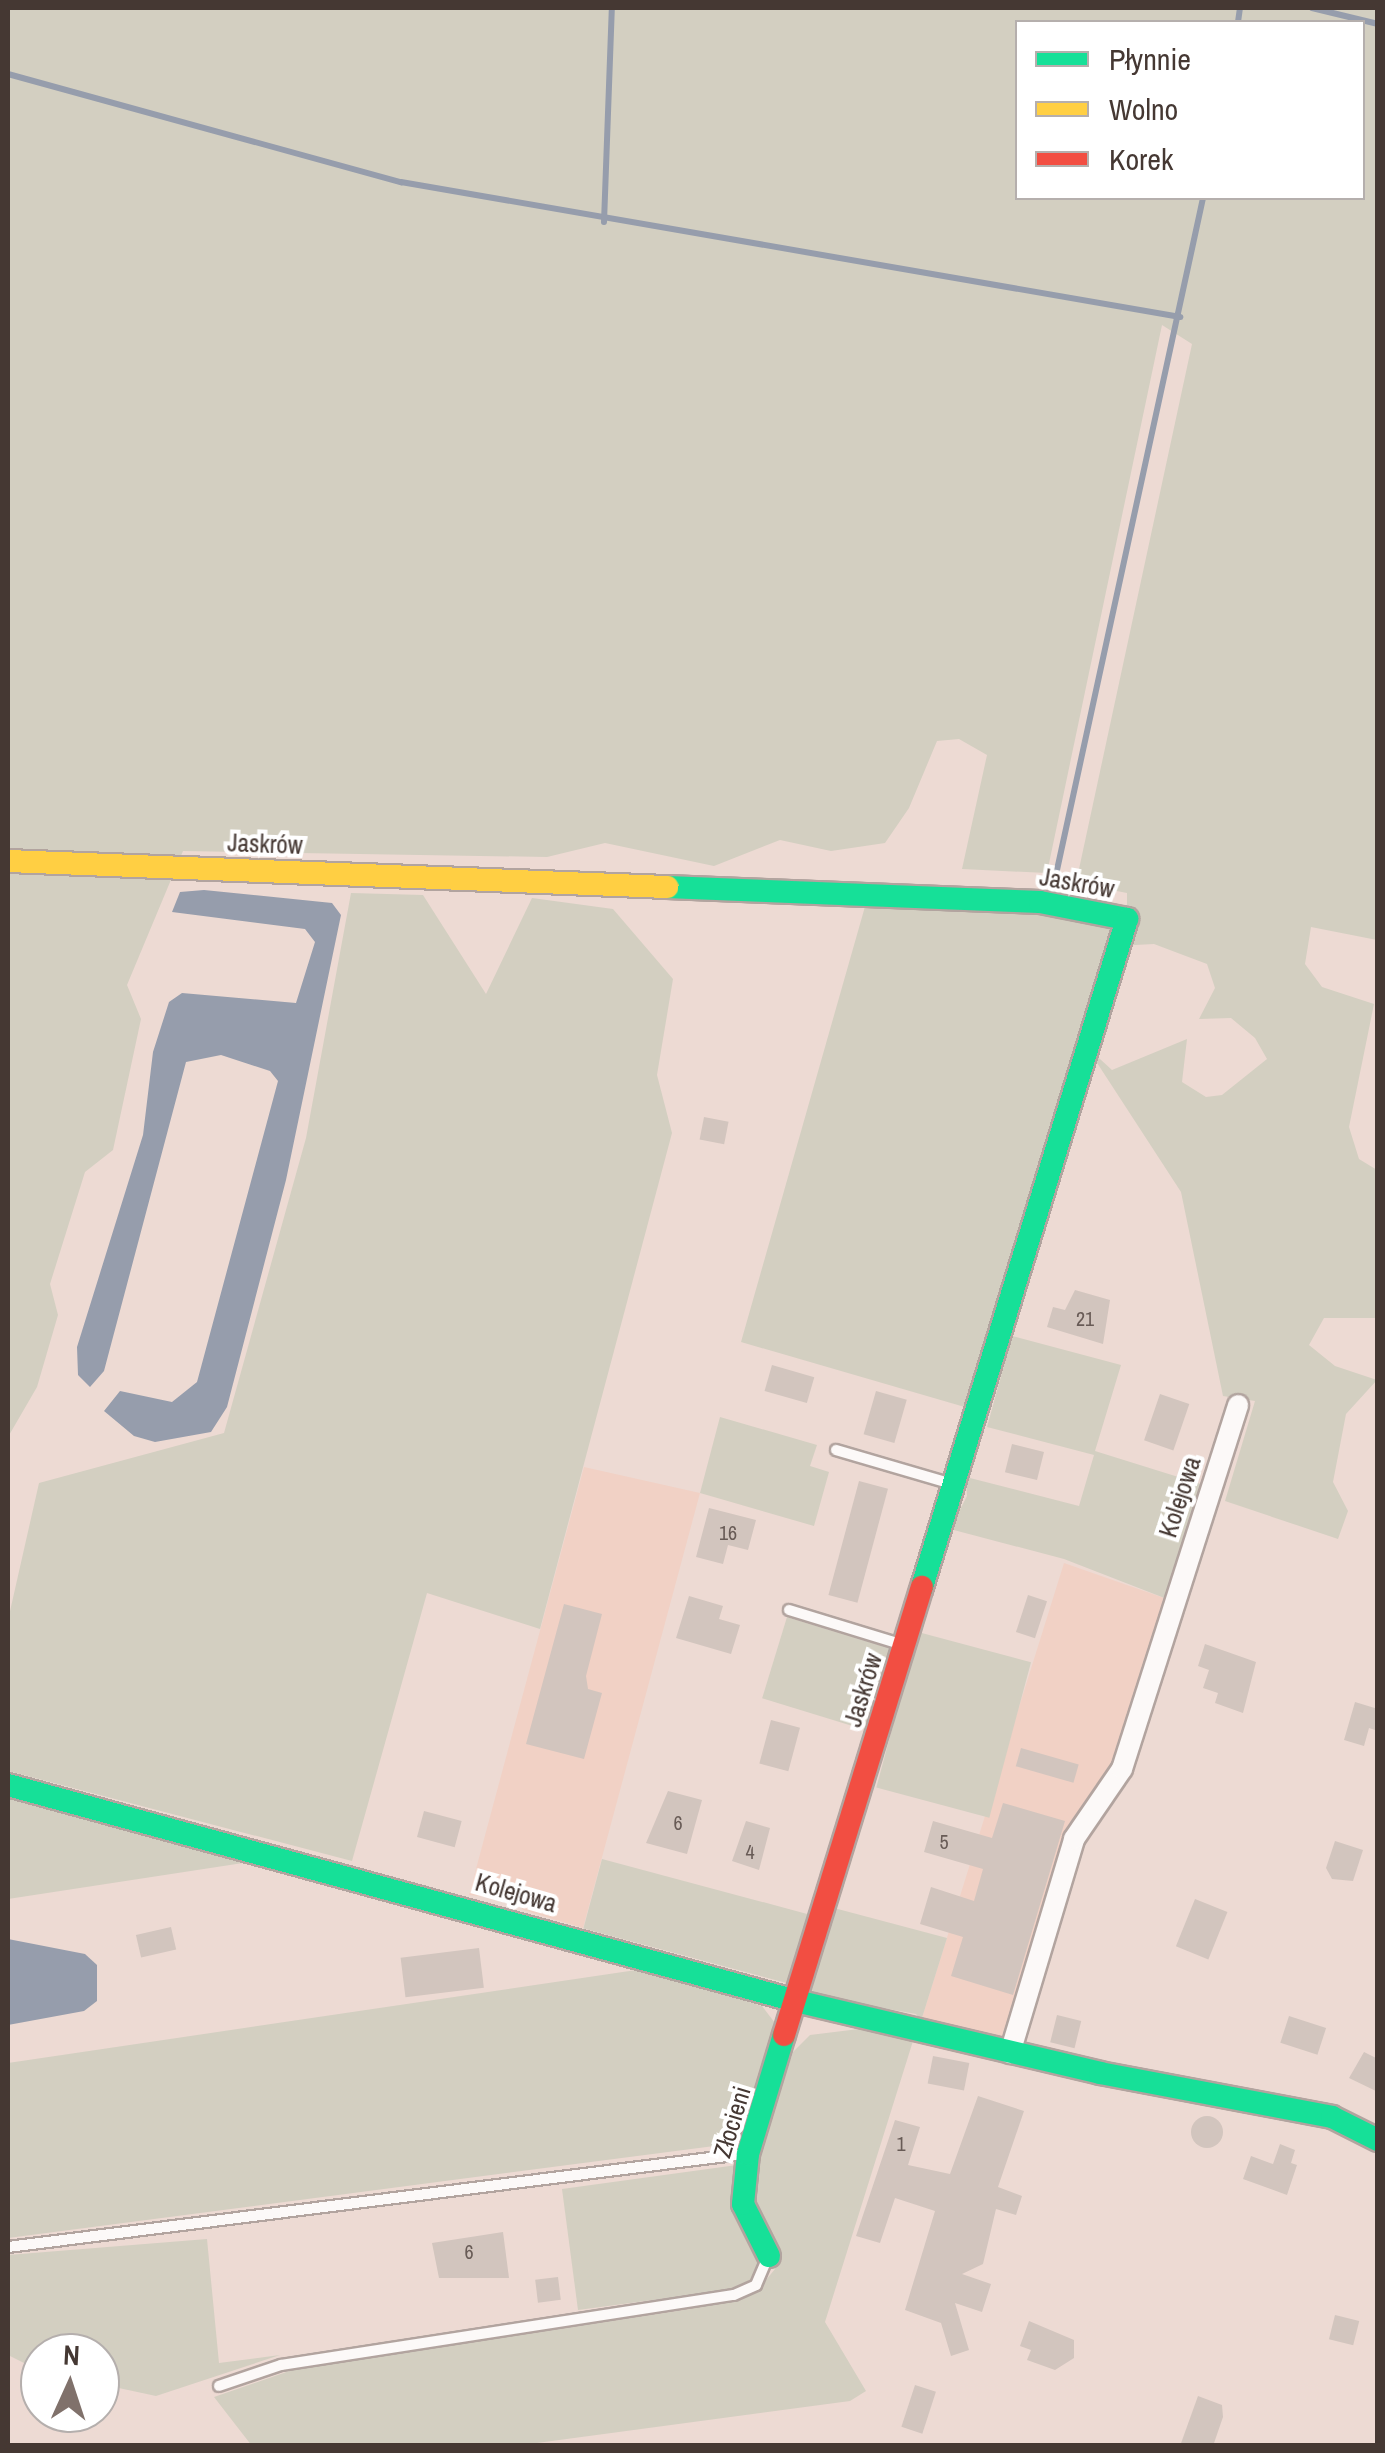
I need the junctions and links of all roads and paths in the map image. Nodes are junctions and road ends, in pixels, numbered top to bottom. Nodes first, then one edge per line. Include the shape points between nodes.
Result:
1 (8, 861) edge
2 (1238, 1405) dead end
3 (836, 1450) dead end
4 (958, 1486) junction
5 (788, 1610) dead end
6 (906, 1645) junction
7 (8, 1785) edge
8 (796, 2001) junction
9 (1010, 2053) junction
10 (1378, 2140) edge
11 (748, 2154) junction
12 (8, 2247) edge
13 (768, 2256) joint
14 (219, 2386) dead end

1 - 4 street, Jaskrów via 1040,902 1127,919
2 - 9 street, Kolejowa via 1122,1769 1074,1839
3 - 4 lane
4 - 6 street, Jaskrów
5 - 6 lane
6 - 8 street, Jaskrów
7 - 8 street, Kolejowa
8 - 9 street, Kolejowa
8 - 11 street, Złocieni
9 - 10 street, Kolejowa via 1265,2101 1332,2117
11 - 12 lane
11 - 13 street, Złocieni via 743,2204
13 - 14 lane via 756,2285 734,2294 281,2365

